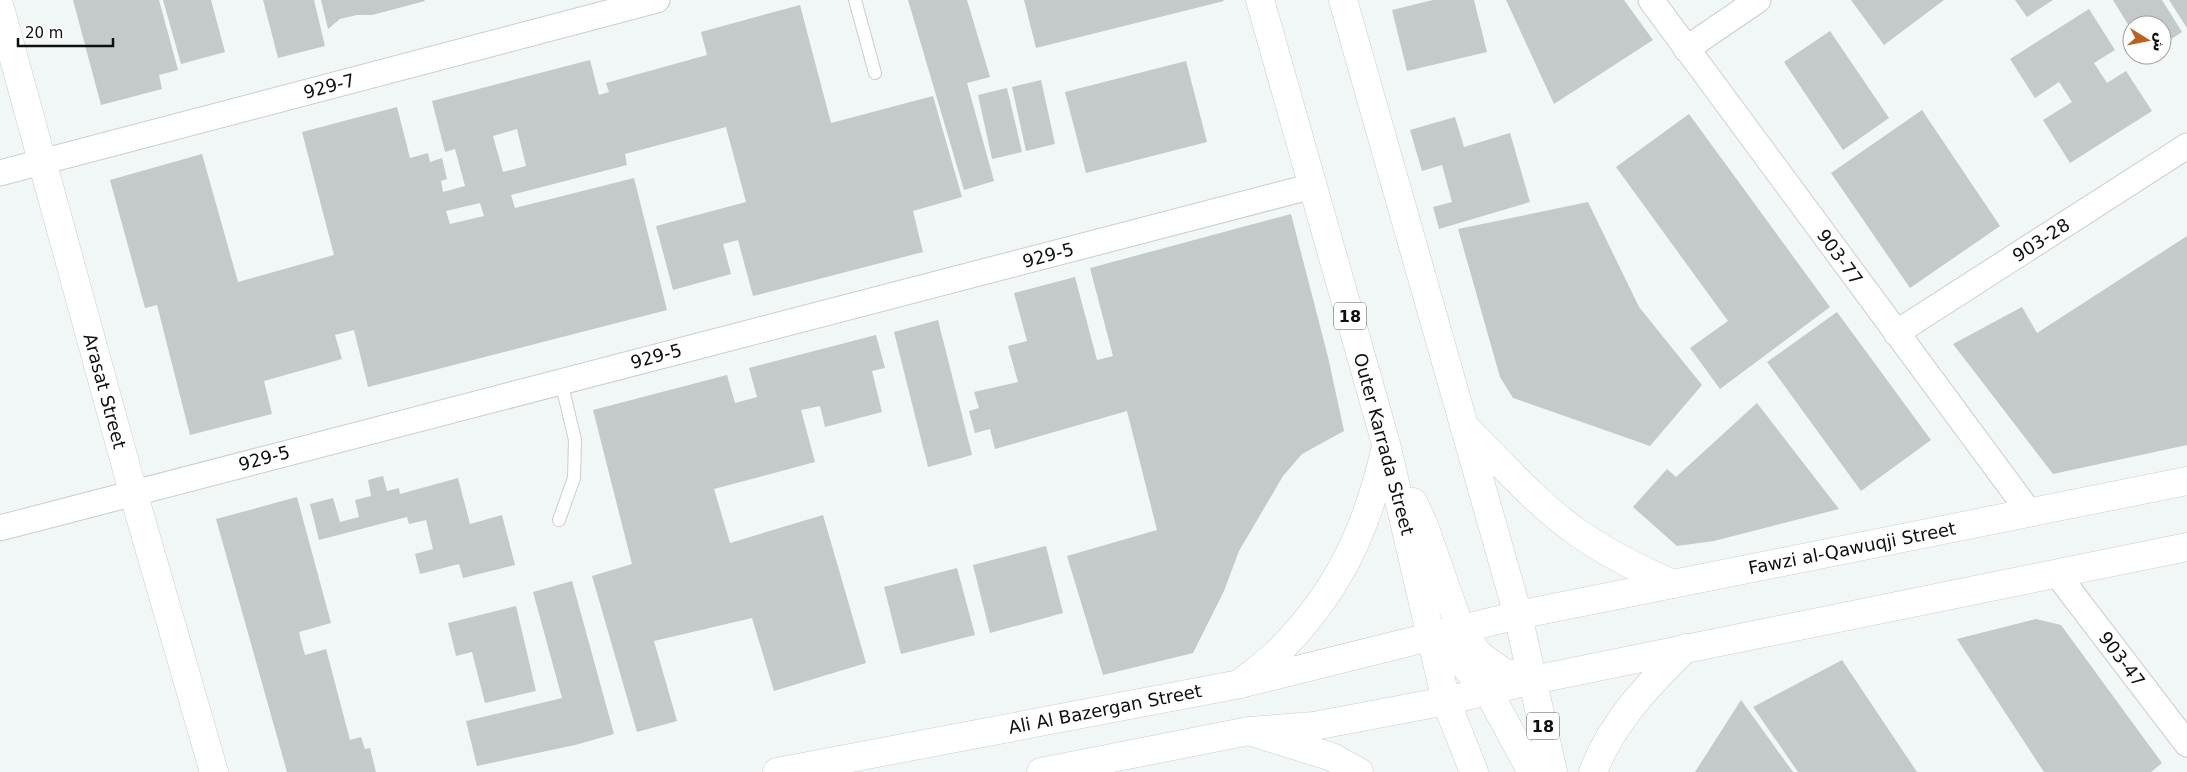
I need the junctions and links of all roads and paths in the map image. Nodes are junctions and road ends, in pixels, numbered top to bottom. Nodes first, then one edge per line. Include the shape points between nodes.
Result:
1 (657, 0) edge
2 (855, 0) edge
3 (1260, 0) edge
4 (1343, 0) edge
5 (1651, 0) edge
6 (1758, 0) edge
7 (0, 8) edge
8 (1686, 49) junction
9 (875, 73) dead end
10 (2187, 146) edge
11 (42, 162) junction
12 (0, 173) edge
13 (1313, 186) junction
14 (1896, 333) junction
15 (561, 381) junction
16 (1462, 424) junction
17 (1386, 444) junction
18 (2187, 481) edge
19 (133, 492) junction
20 (2030, 512) junction
21 (559, 520) dead end
22 (0, 528) edge
23 (2187, 547) edge
24 (2057, 574) junction
25 (1672, 584) junction
26 (1518, 615) junction
27 (1460, 628) junction
28 (1431, 635) junction
29 (1686, 648) junction
30 (1533, 680) junction
31 (1240, 684) junction
32 (1486, 691) junction
33 (1446, 701) junction
34 (1249, 731) junction
35 (2187, 744) edge
36 (1081, 768) edge
37 (214, 772) edge
38 (776, 772) edge
39 (1041, 772) edge
40 (1359, 772) edge
41 (1474, 772) edge
42 (1532, 772) edge
43 (1553, 772) edge
44 (1593, 772) edge

1 - 11 street, 929-7
2 - 9 lane
3 - 13 street, Outer Karrada Street / 18
4 - 16 street, 18
5 - 8 street, 903-77
6 - 8 street
7 - 11 street, Arasat Street
8 - 14 street, 903-77
10 - 14 street, 903-28
11 - 12 street, 929-7
11 - 19 street, Arasat Street
13 - 15 street, 929-5
13 - 17 street, Outer Karrada Street / 18
14 - 20 street, 903-77
15 - 19 street, 929-5
15 - 21 lane via 575,440 574,478
16 - 25 street via 1538,501 1578,533
16 - 26 street, 18
17 - 27 street via 1423,523
17 - 28 street, Outer Karrada Street / 18
17 - 31 street via 1376,491 1360,536 1337,578 1277,653
18 - 20 street, Fawzi al-Qawuqji Street
19 - 22 street, 929-5
19 - 37 street, Arasat Street
20 - 25 street, Fawzi al-Qawuqji Street
23 - 24 street
24 - 29 street
24 - 35 street, 903-47
25 - 26 street, Fawzi al-Qawuqji Street
26 - 27 street, Fawzi al-Qawuqji Street
26 - 30 street, 18
27 - 28 street, Ali Al Bazergan Street
27 - 30 street via 1478,654 1503,672
28 - 31 street, Ali Al Bazergan Street
28 - 32 street via 1465,666
28 - 33 street, Outer Karrada Street / 18
29 - 30 street
29 - 44 street via 1617,724
30 - 32 street
30 - 43 street, 18
31 - 38 street, Ali Al Bazergan Street
32 - 33 street
32 - 42 street
33 - 34 street via 1314,726
33 - 41 street, Outer Karrada Street / 18
34 - 36 street
34 - 40 street via 1332,757
36 - 39 street

